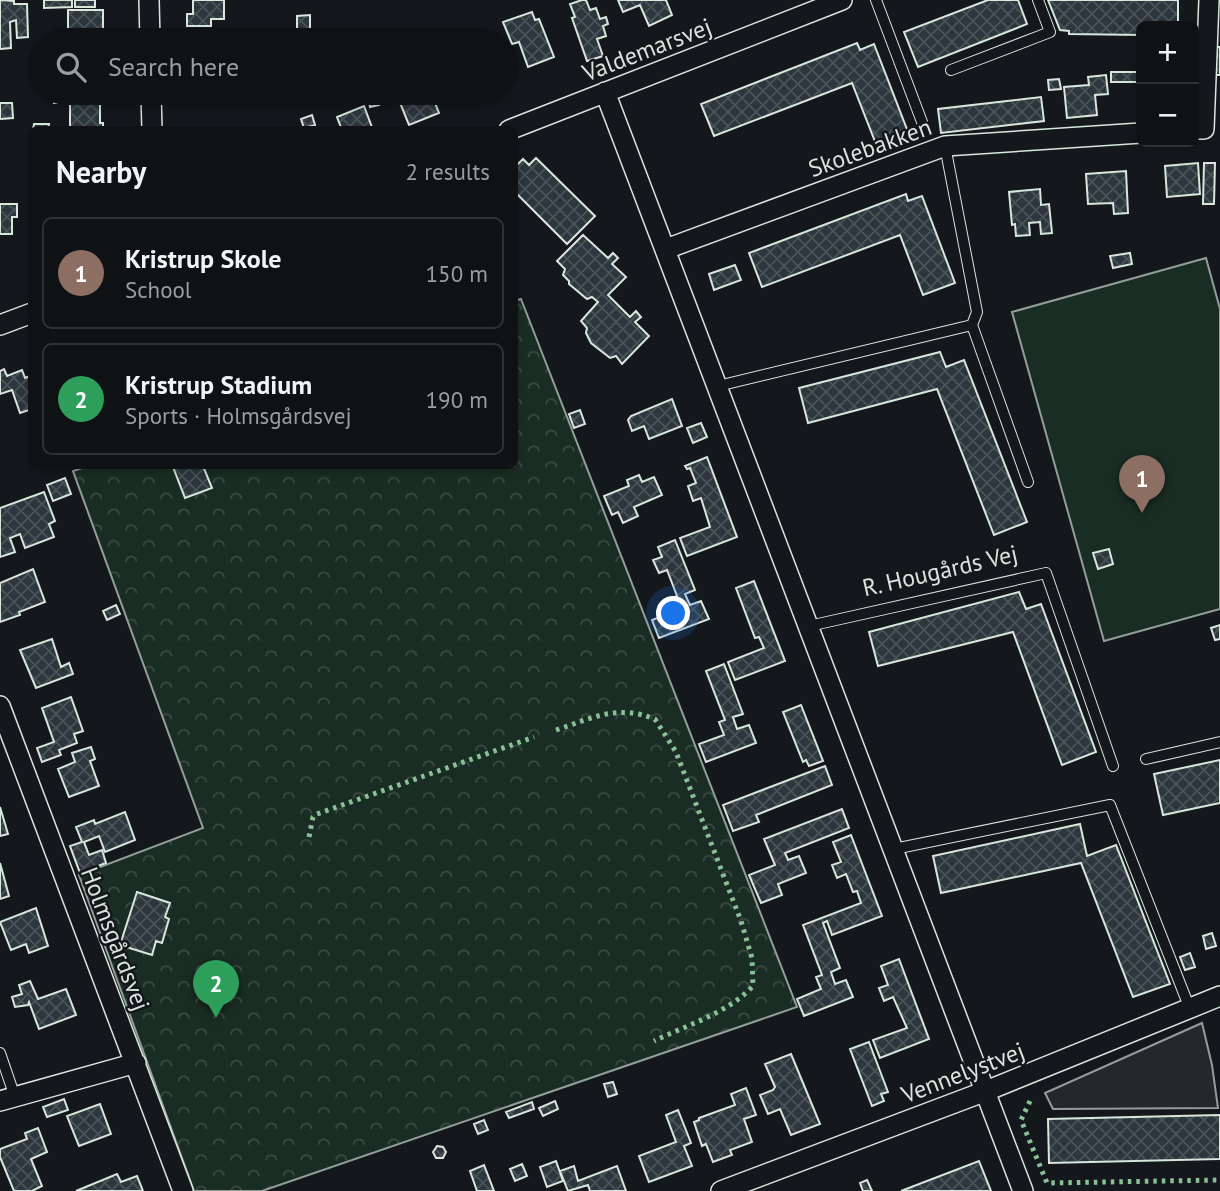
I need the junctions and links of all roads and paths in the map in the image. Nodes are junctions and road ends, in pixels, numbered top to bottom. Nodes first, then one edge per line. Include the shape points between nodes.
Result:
1 (149, 0) edge
2 (842, 0) edge
3 (876, 0) edge
4 (1038, 0) edge
5 (1209, 0) edge
6 (150, 28) edge
7 (951, 70) dead end
8 (606, 92) junction
9 (151, 105) edge
10 (922, 122) dead end
11 (152, 126) edge
12 (518, 126) edge
13 (1206, 130) edge
14 (1136, 133) edge
15 (946, 146) junction
16 (666, 249) junction
17 (28, 314) edge
18 (0, 325) edge
19 (972, 325) junction
20 (718, 386) junction
21 (1028, 482) dead end
22 (809, 626) junction
23 (0, 706) edge
24 (1220, 742) edge
25 (1146, 759) dead end
26 (1113, 766) dead end
27 (894, 849) junction
28 (1220, 996) edge
29 (1190, 1009) junction
30 (0, 1053) edge
31 (136, 1063) junction
32 (986, 1091) junction
33 (7, 1099) edge
34 (183, 1191) edge
35 (722, 1191) edge
36 (1023, 1191) edge

1 - 6 street
2 - 8 street, Valdemarsvej
3 - 10 lane
4 - 7 lane via 1050,32
5 - 13 street
8 - 12 street, Valdemarsvej
8 - 16 street
9 - 11 street
14 - 15 street, Skolebakken
15 - 16 street, Skolebakken
15 - 19 lane via 977,312
16 - 20 street
17 - 18 street
19 - 20 lane
19 - 21 lane
20 - 22 street
22 - 26 lane, R. Hougårds Vej via 1045,573
22 - 27 street
23 - 31 street, Holmsgårdsvej
24 - 25 lane
27 - 29 lane via 1110,805
27 - 32 street
28 - 29 street, Vennelystvej
29 - 32 street, Vennelystvej
30 - 33 lane
31 - 33 street
31 - 34 street, Holmsgårdsvej
32 - 35 street, Vennelystvej
32 - 36 street

